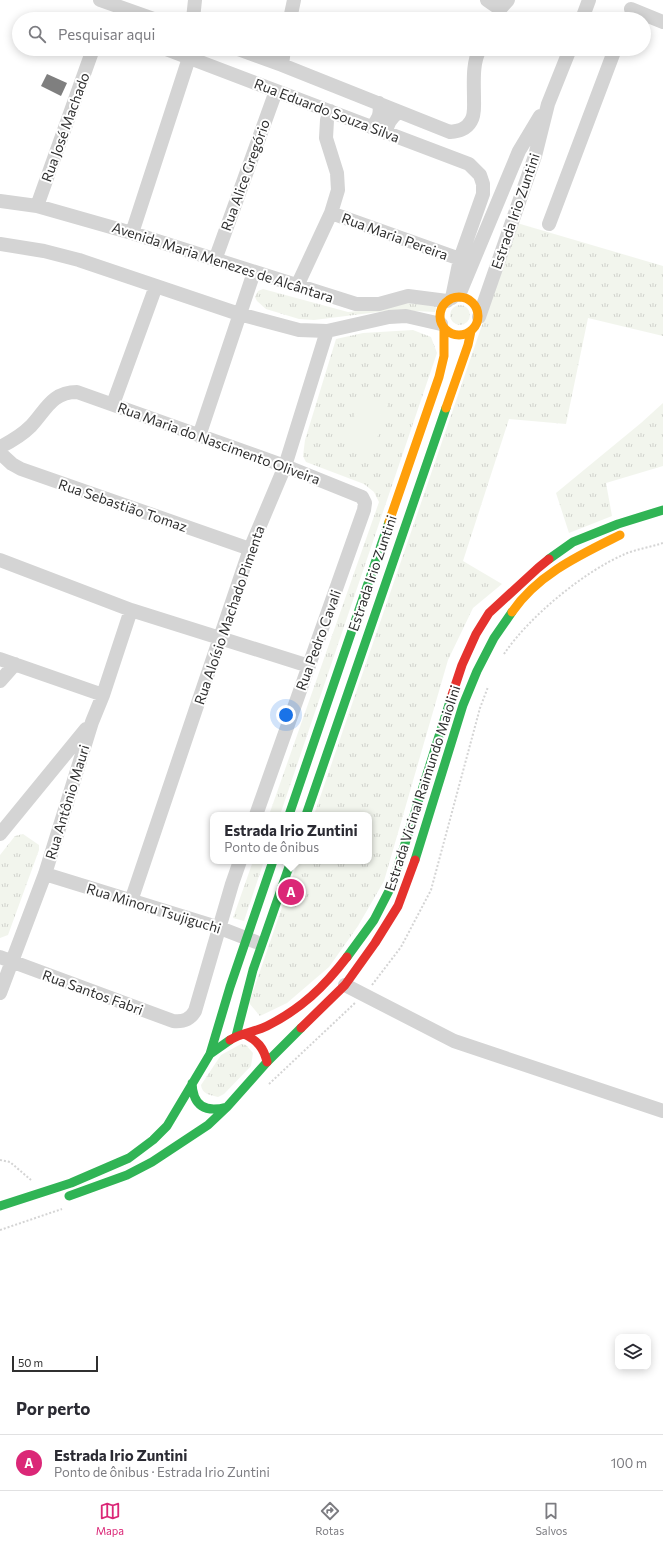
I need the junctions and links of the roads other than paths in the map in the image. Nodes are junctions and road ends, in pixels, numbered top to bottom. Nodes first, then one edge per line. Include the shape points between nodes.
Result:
1 (195, 0) edge
2 (294, 0) edge
3 (487, 0) edge
4 (589, 0) edge
5 (104, 1) edge
6 (501, 9) edge
7 (135, 12) edge
8 (194, 12) edge
9 (291, 12) edge
10 (585, 12) edge
11 (651, 17) edge
12 (663, 22) edge
13 (91, 56) edge
14 (184, 56) edge
15 (257, 56) edge
16 (283, 56) edge
17 (478, 56) edge
18 (567, 56) edge
19 (612, 56) edge
20 (189, 58) junction
21 (282, 65) junction
22 (276, 91) junction
23 (378, 103) junction
24 (548, 104) junction
25 (330, 111) junction
26 (399, 112) junction
27 (371, 127) junction
28 (386, 133) junction
29 (0, 201) edge
30 (37, 206) junction
31 (331, 213) junction
32 (549, 224) dead end
33 (132, 233) junction
34 (0, 244) edge
35 (460, 259) junction
36 (215, 260) junction
37 (254, 272) junction
38 (156, 286) junction
39 (297, 286) junction
40 (452, 298) junction
41 (239, 314) junction
42 (479, 317) junction
43 (443, 326) junction
44 (327, 330) junction
45 (471, 331) junction
46 (113, 404) junction
47 (199, 436) junction
48 (0, 447) edge
49 (0, 453) edge
50 (285, 466) junction
51 (364, 510) joint
52 (663, 510) edge
53 (626, 532) dead end
54 (250, 550) junction
55 (0, 560) edge
56 (131, 610) junction
57 (220, 638) junction
58 (0, 659) edge
59 (15, 664) junction
60 (309, 666) junction
61 (0, 681) edge
62 (103, 695) junction
63 (92, 722) junction
64 (257, 812) edge
65 (290, 812) edge
66 (307, 812) edge
67 (0, 834) edge
68 (239, 864) edge
69 (272, 864) edge
70 (290, 864) edge
71 (45, 874) junction
72 (131, 901) junction
73 (220, 928) junction
74 (246, 938) junction
75 (261, 944) junction
76 (6, 959) edge
77 (345, 985) junction
78 (0, 994) edge
79 (240, 1035) junction
80 (210, 1054) junction
81 (267, 1062) junction
82 (192, 1083) junction
83 (227, 1108) junction
84 (663, 1111) edge
85 (64, 1198) dead end
86 (0, 1206) edge

1 - 8 street
2 - 9 street
3 - 6 street
4 - 10 street
5 - 7 street
11 - 12 street
13 - 30 street, Rua José Machado
14 - 20 street, Rua Eduardo Souza Silva
15 - 21 street
16 - 21 street
17 - 26 street via 474,75 474,110 472,120 466,127 450,132
18 - 24 street, Estrada Irio Zuntini
19 - 32 street
20 - 22 street, Rua Eduardo Souza Silva
20 - 33 street
21 - 23 street
22 - 25 street, Rua Eduardo Souza Silva
22 - 36 street, Rua Alice Gregório
23 - 26 street
23 - 27 street via 380,114
24 - 40 street, Estrada Irio Zuntini via 519,151
24 - 42 street, Estrada Irio Zuntini via 535,156
25 - 27 street, Rua Eduardo Souza Silva
25 - 31 street via 326,138 338,181
26 - 28 street via 388,122
27 - 28 street, Rua Eduardo Souza Silva
28 - 35 street, Rua Eduardo Souza Silva via 469,164 477,170 484,189 482,200
29 - 30 street, Avenida Maria Menezes de Alcântara
30 - 33 street, Avenida Maria Menezes de Alcântara
31 - 35 street, Rua Maria Pereira
31 - 39 street
33 - 36 street, Avenida Maria Menezes de Alcântara
34 - 38 street via 79,260
35 - 40 street
36 - 37 street, Avenida Maria Menezes de Alcântara
37 - 39 street, Avenida Maria Menezes de Alcântara
37 - 41 street
38 - 41 street
38 - 46 street
39 - 40 street, Avenida Maria Menezes de Alcântara via 356,304 379,304 408,296
40 - 42 main road via 465,297 475,305
40 - 43 main road via 440,311
41 - 44 street via 299,330
41 - 47 street
42 - 45 main road
43 - 44 street via 406,316
43 - 45 main road via 454,335
43 - 65 main road, Estrada Irio Zuntini via 444,356 439,377
44 - 50 street, Rua Aloísio Machado Pimenta
45 - 66 main road, Estrada Irio Zuntini
46 - 47 street, Rua Maria do Nascimento Oliveira
46 - 48 street, Rua Maria do Nascimento Oliveira via 82,393 62,394 50,403 22,434
47 - 50 street, Rua Maria do Nascimento Oliveira
49 - 54 street, Rua Sebastião Tomaz via 20,469
50 - 51 street, Rua Maria do Nascimento Oliveira via 362,497 365,503
50 - 54 street, Rua Aloísio Machado Pimenta
51 - 60 street, Rua Pedro Cavali
52 - 79 main road, Estrada Vicinal Raimundo Maiolini via 618,524 574,542 538,568 489,613 462,665 392,885 374,920 332,977 310,999 270,1024
53 - 77 main road, Estrada Vicinal Raimundo Maiolini via 544,577 518,603 494,638 463,705 410,876 398,906 375,944
54 - 57 street, Rua Aloísio Machado Pimenta
55 - 56 street
56 - 57 street
56 - 62 street, Rua Antônio Mauri
57 - 60 street
57 - 72 street, Rua Aloísio Machado Pimenta
58 - 59 street
59 - 61 street
59 - 62 street
60 - 64 street, Rua Pedro Cavali
62 - 63 street, Rua Antônio Mauri
63 - 67 street
63 - 71 street, Rua Antônio Mauri
68 - 73 street
69 - 74 main road
70 - 75 main road
71 - 72 street, Rua Minoru Tsujiguchi
71 - 76 street, Rua Antônio Mauri
72 - 73 street, Rua Minoru Tsujiguchi
73 - 74 street, Rua Minoru Tsujiguchi
73 - 76 street, Rua Santos Fabri via 195,1011 187,1020 182,1021 173,1021
74 - 75 street, Rua Minoru Tsujiguchi
74 - 80 main road
75 - 79 main road via 243,1003
76 - 78 street, Rua Antônio Mauri
77 - 81 main road, Estrada Vicinal Raimundo Maiolini
77 - 84 street via 454,1041
79 - 80 main road, Estrada Vicinal Raimundo Maiolini via 225,1042
79 - 81 main road via 258,1041 266,1054
80 - 82 main road
81 - 83 main road, Estrada Vicinal Raimundo Maiolini
82 - 83 main road via 194,1098 198,1104 212,1110
82 - 86 main road via 167,1126 129,1158 70,1183
83 - 85 main road, Estrada Vicinal Raimundo Maiolini via 208,1125 152,1162 127,1175

